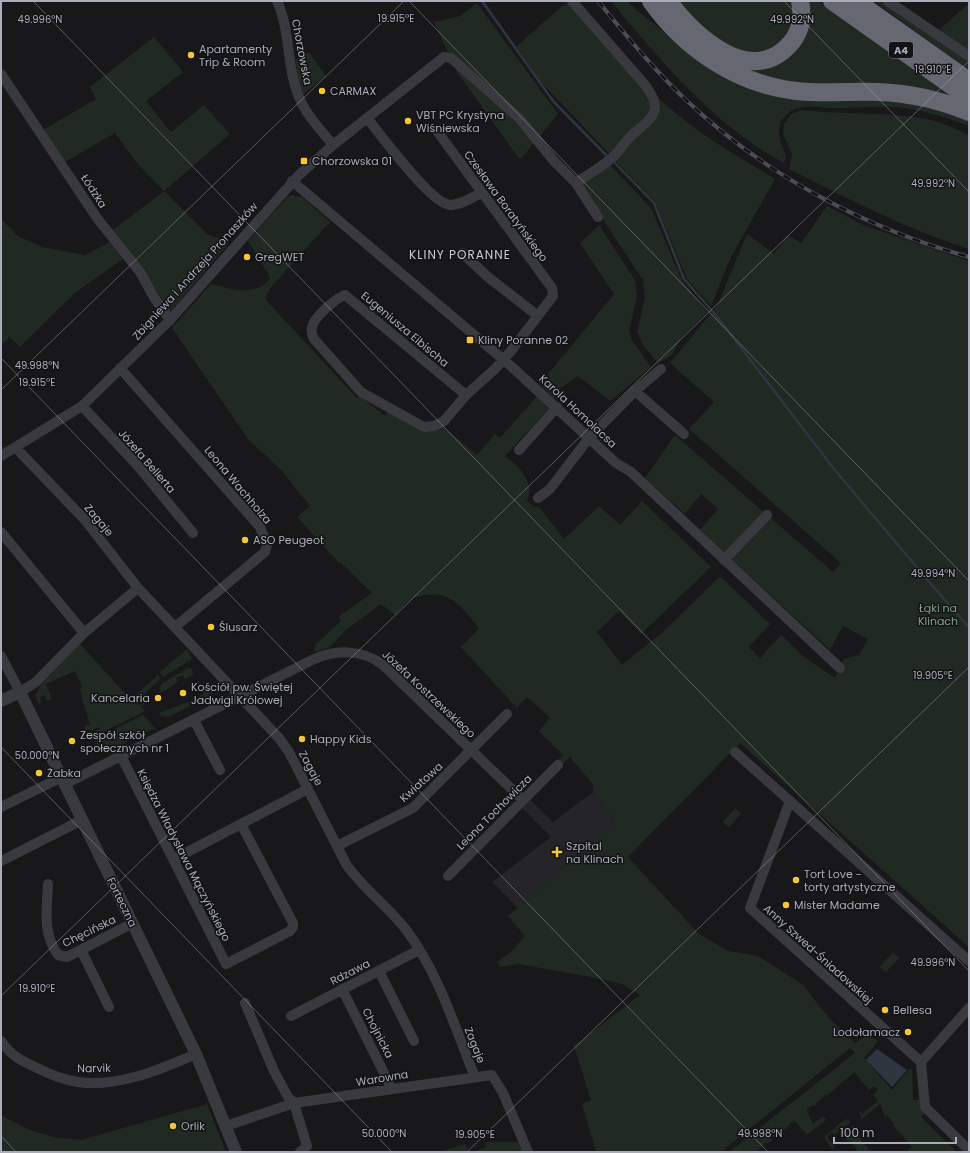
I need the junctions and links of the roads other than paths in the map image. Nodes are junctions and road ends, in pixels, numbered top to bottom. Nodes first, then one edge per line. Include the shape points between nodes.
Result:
1 (277, 1) edge
2 (651, 1) edge
3 (668, 1) edge
4 (800, 1) edge
5 (832, 1) edge
6 (856, 1) edge
7 (888, 1) edge
8 (575, 4) edge
9 (969, 56) edge
10 (1, 74) edge
11 (969, 81) edge
12 (969, 98) edge
13 (969, 112) edge
14 (367, 118) junction
15 (437, 131) dead end
16 (332, 145) junction
17 (292, 181) junction
18 (576, 183) junction
19 (481, 193) junction
20 (598, 217) dead end
21 (462, 253) dead end
22 (538, 316) junction
23 (170, 320) junction
24 (503, 360) junction
25 (120, 368) junction
26 (661, 369) dead end
27 (635, 391) junction
28 (466, 395) junction
29 (82, 406) junction
30 (557, 407) junction
31 (684, 434) dead end
32 (589, 438) junction
33 (16, 448) junction
34 (519, 450) dead end
35 (1, 456) edge
36 (538, 498) dead end
37 (767, 515) dead end
38 (1, 532) edge
39 (193, 533) dead end
40 (724, 560) junction
41 (138, 588) junction
42 (175, 627) junction
43 (84, 633) junction
44 (1, 656) edge
45 (840, 668) dead end
46 (20, 692) junction
47 (241, 696) junction
48 (1, 701) edge
49 (507, 714) dead end
50 (194, 720) junction
51 (472, 750) junction
52 (735, 752) dead end
53 (121, 756) junction
54 (558, 765) dead end
55 (220, 770) dead end
56 (63, 781) junction
57 (308, 789) junction
58 (523, 800) junction
59 (790, 801) junction
60 (1, 807) edge
61 (82, 820) junction
62 (241, 824) junction
63 (337, 846) junction
64 (174, 859) junction
65 (1, 861) edge
66 (448, 876) dead end
67 (48, 884) dead end
68 (132, 923) junction
69 (81, 950) junction
70 (419, 950) junction
71 (969, 961) edge
72 (379, 971) junction
73 (342, 989) junction
74 (245, 1002) dead end
75 (109, 1007) dead end
76 (969, 1008) edge
77 (291, 1016) dead end
78 (1, 1041) edge
79 (414, 1041) dead end
80 (196, 1054) junction
81 (921, 1062) junction
82 (475, 1077) junction
83 (390, 1088) junction
84 (294, 1103) junction
85 (226, 1126) junction
86 (969, 1150) edge
87 (236, 1152) edge
88 (300, 1152) edge
89 (528, 1152) edge

1 - 16 street, Chorzowska via 286,29 299,98
2 - 13 highway via 687,43 717,64 748,79 795,91 910,95
3 - 4 highway via 699,34 720,51 755,61 772,58 792,42 800,27
5 - 12 highway, A4
6 - 11 highway, A4
7 - 9 street
8 - 18 street via 646,86 655,104 654,112 648,121 610,160
10 - 23 street, Łódzka via 96,218 140,272
14 - 16 street, Zbigniewa i Andrzeja Pronaszków
14 - 18 street, Zbigniewa i Andrzeja Pronaszków via 444,57 451,58 519,118 554,161
14 - 19 street via 414,176 440,201 456,205
15 - 19 street, Czesława Boratyńskiego
16 - 17 street, Zbigniewa i Andrzeja Pronaszków
17 - 23 street, Zbigniewa i Andrzeja Pronaszków
17 - 24 street, Karola Homolacsa
18 - 20 street, Zbigniewa i Andrzeja Pronaszków
19 - 22 street, Czesława Boratyńskiego via 552,288 553,296
21 - 22 street
22 - 24 street
23 - 25 street, Zbigniewa i Andrzeja Pronaszków
24 - 28 street
24 - 30 street, Karola Homolacsa
25 - 29 street, Zbigniewa i Andrzeja Pronaszków
25 - 42 street, Leona Wachholza via 260,527 267,545 265,552
26 - 27 street
27 - 31 street
27 - 32 street
28 - 28 street, Eugeniusza Eibischa via 345,295 336,299 312,325 314,339 361,392 424,427 444,422
29 - 33 street, Zbigniewa i Andrzeja Pronaszków
29 - 39 street, Józefa Bellerta via 138,466
30 - 32 street, Karola Homolacsa
30 - 34 street
32 - 36 street via 550,489
32 - 40 street, Karola Homolacsa via 616,463 631,472
33 - 35 street
33 - 41 street, Zagaje via 81,516
37 - 40 street
38 - 43 street
40 - 45 street, Karola Homolacsa
41 - 42 street, Zagaje
41 - 43 street
42 - 47 street, Zagaje
43 - 46 street via 36,682
44 - 46 street, Forteczna
46 - 48 street
46 - 56 street, Forteczna
47 - 50 street, Józefa Kostrzewskiego
47 - 51 street, Józefa Kostrzewskiego via 317,658 337,653 363,654 383,665
47 - 57 street, Zagaje via 284,745
49 - 51 street, Kwiatowa
50 - 53 street, Józefa Kostrzewskiego
50 - 55 street
51 - 58 street, Józefa Kostrzewskiego
51 - 63 street, Kwiatowa via 413,808
52 - 59 street
53 - 56 street, Józefa Kostrzewskiego
53 - 64 street, Księdza Władysława Mączyńskiego
54 - 58 street, Leona Tochowicza
56 - 60 street, Józefa Kostrzewskiego
56 - 61 street, Forteczna
57 - 62 street
57 - 63 street, Zagaje
58 - 66 street, Leona Tochowicza
59 - 71 street
59 - 81 street, Anny Szwed-Śniadowskiej via 750,908
61 - 65 street
61 - 68 street, Forteczna
62 - 64 street
62 - 64 street, Księdza Władysława Mączyńskiego via 293,923 290,931 226,964
63 - 70 street, Zagaje via 352,872 394,915
67 - 69 street, Chęcińska via 46,927 50,943 58,955 67,957
68 - 69 street, Chęcińska
68 - 80 street, Forteczna
69 - 75 street
70 - 72 street, Rdzawa
70 - 82 street, Zagaje via 434,977
72 - 73 street, Rdzawa
72 - 79 street
73 - 77 street, Rdzawa
73 - 83 street, Chojnicka
74 - 84 street via 274,1071
76 - 81 street
78 - 80 street, Narvik via 16,1057 57,1077 79,1082 132,1077
80 - 85 street, Forteczna
81 - 86 street via 925,1107
82 - 83 street, Warowna
82 - 89 street, Warowna via 494,1077
83 - 84 street, Warowna
84 - 85 street, Warowna
84 - 88 street via 307,1146
85 - 87 street, Forteczna

